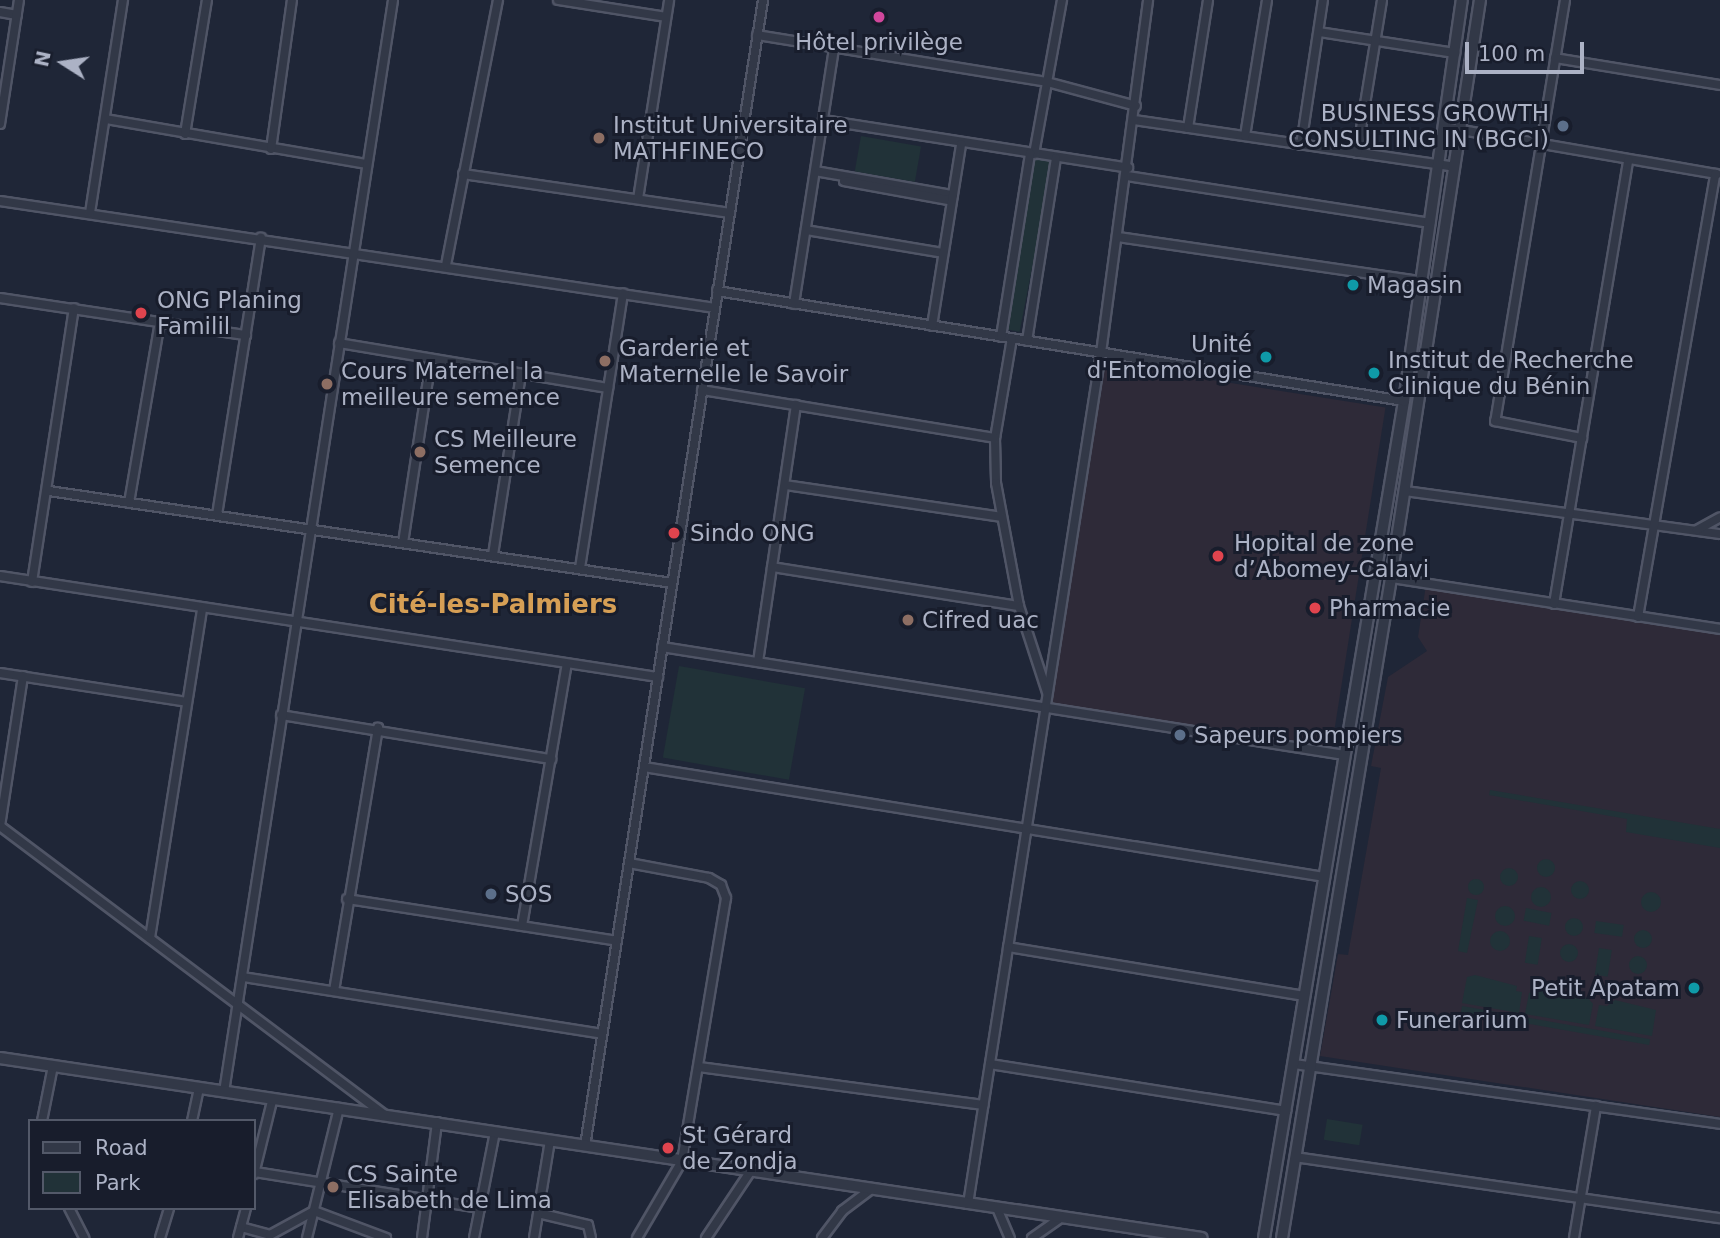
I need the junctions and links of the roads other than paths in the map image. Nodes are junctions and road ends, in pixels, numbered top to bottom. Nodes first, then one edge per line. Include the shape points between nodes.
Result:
1 (19, 0) edge
2 (123, 0) edge
3 (207, 0) edge
4 (292, 0) edge
5 (393, 0) edge
6 (498, 0) edge
7 (558, 0) edge
8 (669, 0) edge
9 (763, 0) edge
10 (1148, 0) edge
11 (1208, 0) edge
12 (1267, 0) edge
13 (1323, 0) edge
14 (1382, 0) edge
15 (1462, 0) edge
16 (1480, 0) edge
17 (1564, 0) edge
18 (1059, 1) edge
19 (0, 12) edge
20 (16, 15) junction
21 (666, 17) junction
22 (1319, 32) junction
23 (757, 35) junction
24 (1375, 41) junction
25 (834, 48) junction
26 (1455, 53) junction
27 (1555, 58) junction
28 (1047, 82) junction
29 (1720, 85) edge
30 (2, 104) edge
31 (1136, 106) junction
32 (106, 119) junction
33 (823, 120) junction
34 (1135, 120) junction
35 (0, 124) edge
36 (1444, 127) junction
37 (1188, 128) junction
38 (1460, 130) junction
39 (185, 134) junction
40 (1245, 136) junction
41 (961, 144) junction
42 (1301, 145) junction
43 (1540, 146) junction
44 (271, 149) junction
45 (1357, 153) junction
46 (1032, 154) junction
47 (1056, 158) junction
48 (1628, 160) junction
49 (366, 164) junction
50 (1438, 164) junction
51 (1455, 167) junction
52 (1128, 172) junction
53 (463, 174) junction
54 (814, 174) junction
55 (1717, 175) edge
56 (950, 197) junction
57 (638, 199) junction
58 (0, 201) edge
59 (90, 213) junction
60 (730, 213) junction
61 (1430, 223) junction
62 (806, 230) junction
63 (261, 237) junction
64 (1118, 237) junction
65 (354, 251) junction
66 (943, 253) junction
67 (446, 265) junction
68 (1421, 281) junction
69 (717, 291) junction
70 (623, 293) junction
71 (0, 298) edge
72 (794, 304) junction
73 (74, 308) junction
74 (715, 308) junction
75 (160, 321) junction
76 (932, 326) junction
77 (246, 335) junction
78 (1001, 337) junction
79 (1012, 338) junction
80 (1027, 341) junction
81 (339, 343) junction
82 (1101, 353) junction
83 (431, 360) junction
84 (520, 375) junction
85 (608, 388) junction
86 (702, 390) junction
87 (1404, 401) junction
88 (796, 405) junction
89 (995, 438) junction
90 (1582, 438) junction
91 (785, 485) junction
92 (49, 491) junction
93 (1405, 491) junction
94 (130, 503) junction
95 (1569, 514) junction
96 (217, 515) junction
97 (1002, 517) junction
98 (1720, 517) edge
99 (1654, 526) junction
100 (1697, 530) junction
101 (310, 532) junction
102 (1720, 534) edge
103 (403, 543) junction
104 (494, 555) junction
105 (772, 567) junction
106 (580, 568) junction
107 (0, 576) edge
108 (1391, 578) junction
109 (32, 582) junction
110 (672, 583) junction
111 (1555, 604) junction
112 (1019, 606) junction
113 (202, 610) junction
114 (1638, 617) junction
115 (295, 625) junction
116 (1720, 629) edge
117 (662, 647) junction
118 (758, 662) junction
119 (567, 664) junction
120 (0, 673) edge
121 (23, 676) junction
122 (657, 677) junction
123 (1048, 694) junction
124 (187, 702) junction
125 (1046, 708) junction
126 (281, 715) junction
127 (378, 728) junction
128 (1345, 755) junction
129 (551, 759) junction
130 (644, 767) junction
131 (1027, 829) junction
132 (629, 863) junction
133 (1325, 877) junction
134 (347, 899) junction
135 (522, 926) junction
136 (150, 938) junction
137 (617, 941) junction
138 (1007, 947) junction
139 (243, 977) junction
140 (334, 991) junction
141 (1305, 996) junction
142 (240, 1005) junction
143 (602, 1034) junction
144 (0, 1058) edge
145 (990, 1064) junction
146 (1294, 1064) junction
147 (53, 1066) junction
148 (1310, 1066) junction
149 (699, 1067) junction
150 (199, 1088) junction
151 (223, 1092) junction
152 (272, 1101) junction
153 (983, 1105) junction
154 (1596, 1106) junction
155 (339, 1108) junction
156 (1286, 1111) junction
157 (384, 1114) junction
158 (41, 1119) edge
159 (191, 1119) edge
160 (437, 1122) junction
161 (1720, 1124) edge
162 (495, 1132) junction
163 (550, 1140) junction
164 (585, 1146) junction
165 (1295, 1157) junction
166 (682, 1161) junction
167 (256, 1167) edge
168 (750, 1172) junction
169 (256, 1175) edge
170 (321, 1181) junction
171 (870, 1189) junction
172 (1581, 1199) junction
173 (426, 1201) junction
174 (968, 1204) junction
175 (480, 1208) junction
176 (997, 1208) junction
177 (70, 1210) edge
178 (168, 1210) edge
179 (245, 1210) edge
180 (314, 1211) junction
181 (538, 1213) junction
182 (1062, 1217) junction
183 (1720, 1218) edge
184 (241, 1227) junction
185 (84, 1238) edge
186 (160, 1238) edge
187 (239, 1238) edge
188 (307, 1238) edge
189 (386, 1238) edge
190 (422, 1238) edge
191 (474, 1238) edge
192 (534, 1238) edge
193 (591, 1238) edge
194 (637, 1238) edge
195 (706, 1238) edge
196 (822, 1238) edge
197 (1010, 1238) edge
198 (1032, 1238) edge
199 (1202, 1238) edge
200 (1264, 1238) edge
201 (1282, 1238) edge
202 (1574, 1238) edge

1 - 20 street
2 - 32 street
3 - 39 street
4 - 44 street
5 - 49 street
6 - 53 street
7 - 21 street
8 - 21 street
9 - 23 street
10 - 31 street
11 - 37 street
12 - 40 street
13 - 22 street
14 - 24 street
15 - 26 street
16 - 38 street
17 - 27 street
18 - 28 street
19 - 20 street
20 - 30 street
21 - 57 street
22 - 24 street
22 - 42 street
23 - 25 street
23 - 60 street
24 - 26 street
24 - 45 street
25 - 28 street
25 - 33 street
26 - 36 street
27 - 29 street
27 - 43 street
28 - 31 street
28 - 46 street
30 - 35 street
31 - 34 street
32 - 39 street
32 - 59 street
33 - 41 street
33 - 54 street
34 - 37 street
34 - 52 street
36 - 38 street
36 - 50 street
37 - 40 street
38 - 43 street
38 - 51 street
39 - 44 street
40 - 42 street
41 - 46 street
41 - 56 street
42 - 45 street
43 - 48 street
43 - 90 street via 1495,421
44 - 49 street
45 - 50 street
46 - 47 street
46 - 78 street
47 - 52 street
47 - 80 street
48 - 55 street
48 - 90 street
49 - 65 street
50 - 51 street
50 - 61 street
51 - 93 street
52 - 61 street
52 - 64 street
53 - 57 street
53 - 67 street
54 - 56 street
54 - 62 street
55 - 99 street
56 - 66 street
57 - 60 street
58 - 59 street
59 - 63 street
60 - 69 street
61 - 68 street
62 - 66 street
62 - 72 street
63 - 65 street
63 - 77 street
64 - 68 street
64 - 82 street
65 - 67 street
65 - 81 street
66 - 76 street
67 - 70 street
68 - 87 street
69 - 72 street
69 - 74 street
70 - 74 street
70 - 85 street
71 - 73 street
72 - 76 street
73 - 75 street
73 - 92 street
74 - 86 street
75 - 77 street
75 - 94 street
76 - 78 street
77 - 96 street
78 - 79 street
79 - 80 street
79 - 89 street
80 - 82 street
81 - 83 street
81 - 101 street
82 - 87 street
82 - 123 street
83 - 84 street
83 - 103 street
84 - 85 street
84 - 104 street
85 - 106 street
86 - 88 street
86 - 110 street
87 - 128 street
88 - 89 street
88 - 91 street
89 - 97 street
90 - 95 street
91 - 97 street
91 - 105 street
92 - 94 street
92 - 109 street
93 - 95 street
93 - 108 street
94 - 96 street
95 - 99 street
95 - 111 street
96 - 101 street
97 - 112 street
98 - 100 street
99 - 100 street
99 - 114 street
100 - 102 street
101 - 103 street
101 - 115 street
103 - 104 street
104 - 106 street
105 - 112 street
105 - 118 street
106 - 110 street
107 - 109 street
108 - 111 street
108 - 148 street
109 - 113 street
110 - 117 street
111 - 114 street
112 - 123 street
113 - 115 street
113 - 124 street
114 - 116 street
115 - 119 street
115 - 126 street
117 - 118 street
117 - 122 street
118 - 125 street
119 - 122 street
119 - 129 street
120 - 121 street
121 - 124 street
121 - 136 street via 0,826
122 - 130 street
123 - 125 street
124 - 136 street
125 - 128 street
125 - 131 street
126 - 127 street
126 - 139 street
127 - 129 street
127 - 134 street
128 - 133 street
129 - 135 street
130 - 131 street
130 - 132 street
131 - 133 street
131 - 138 street
132 - 137 street
132 - 149 street via 709,878 722,885 726,898
133 - 141 street
134 - 135 street
134 - 140 street
135 - 137 street
136 - 142 street
137 - 143 street
138 - 141 street
138 - 145 street
139 - 140 street
139 - 142 street
140 - 143 street
141 - 146 street
142 - 151 street
142 - 157 street
143 - 164 street
144 - 147 street
145 - 153 street
145 - 156 street
146 - 148 street
146 - 156 street
147 - 150 street
147 - 158 street
148 - 154 street
148 - 165 street
149 - 153 street
149 - 166 street
150 - 151 street
150 - 159 street
151 - 152 street
152 - 155 street
152 - 167 street
153 - 174 street
154 - 161 street
154 - 172 street
155 - 157 street
155 - 170 street
156 - 200 street
157 - 160 street
160 - 162 street
160 - 173 street
162 - 163 street
162 - 175 street
163 - 164 street
163 - 181 street
164 - 166 street
165 - 172 street
165 - 201 street
166 - 168 street
166 - 194 street
168 - 171 street
168 - 195 street
169 - 170 street
170 - 173 street
170 - 180 street
171 - 174 street
171 - 196 street via 842,1211
172 - 183 street
172 - 202 street
173 - 175 street
173 - 190 street
174 - 176 street
175 - 191 street
176 - 182 street
176 - 197 street
177 - 185 street
178 - 186 street
179 - 184 street
180 - 184 street via 271,1235
180 - 188 street
180 - 189 street
181 - 192 street
181 - 193 street via 588,1225
182 - 198 street
182 - 199 street
184 - 187 street

